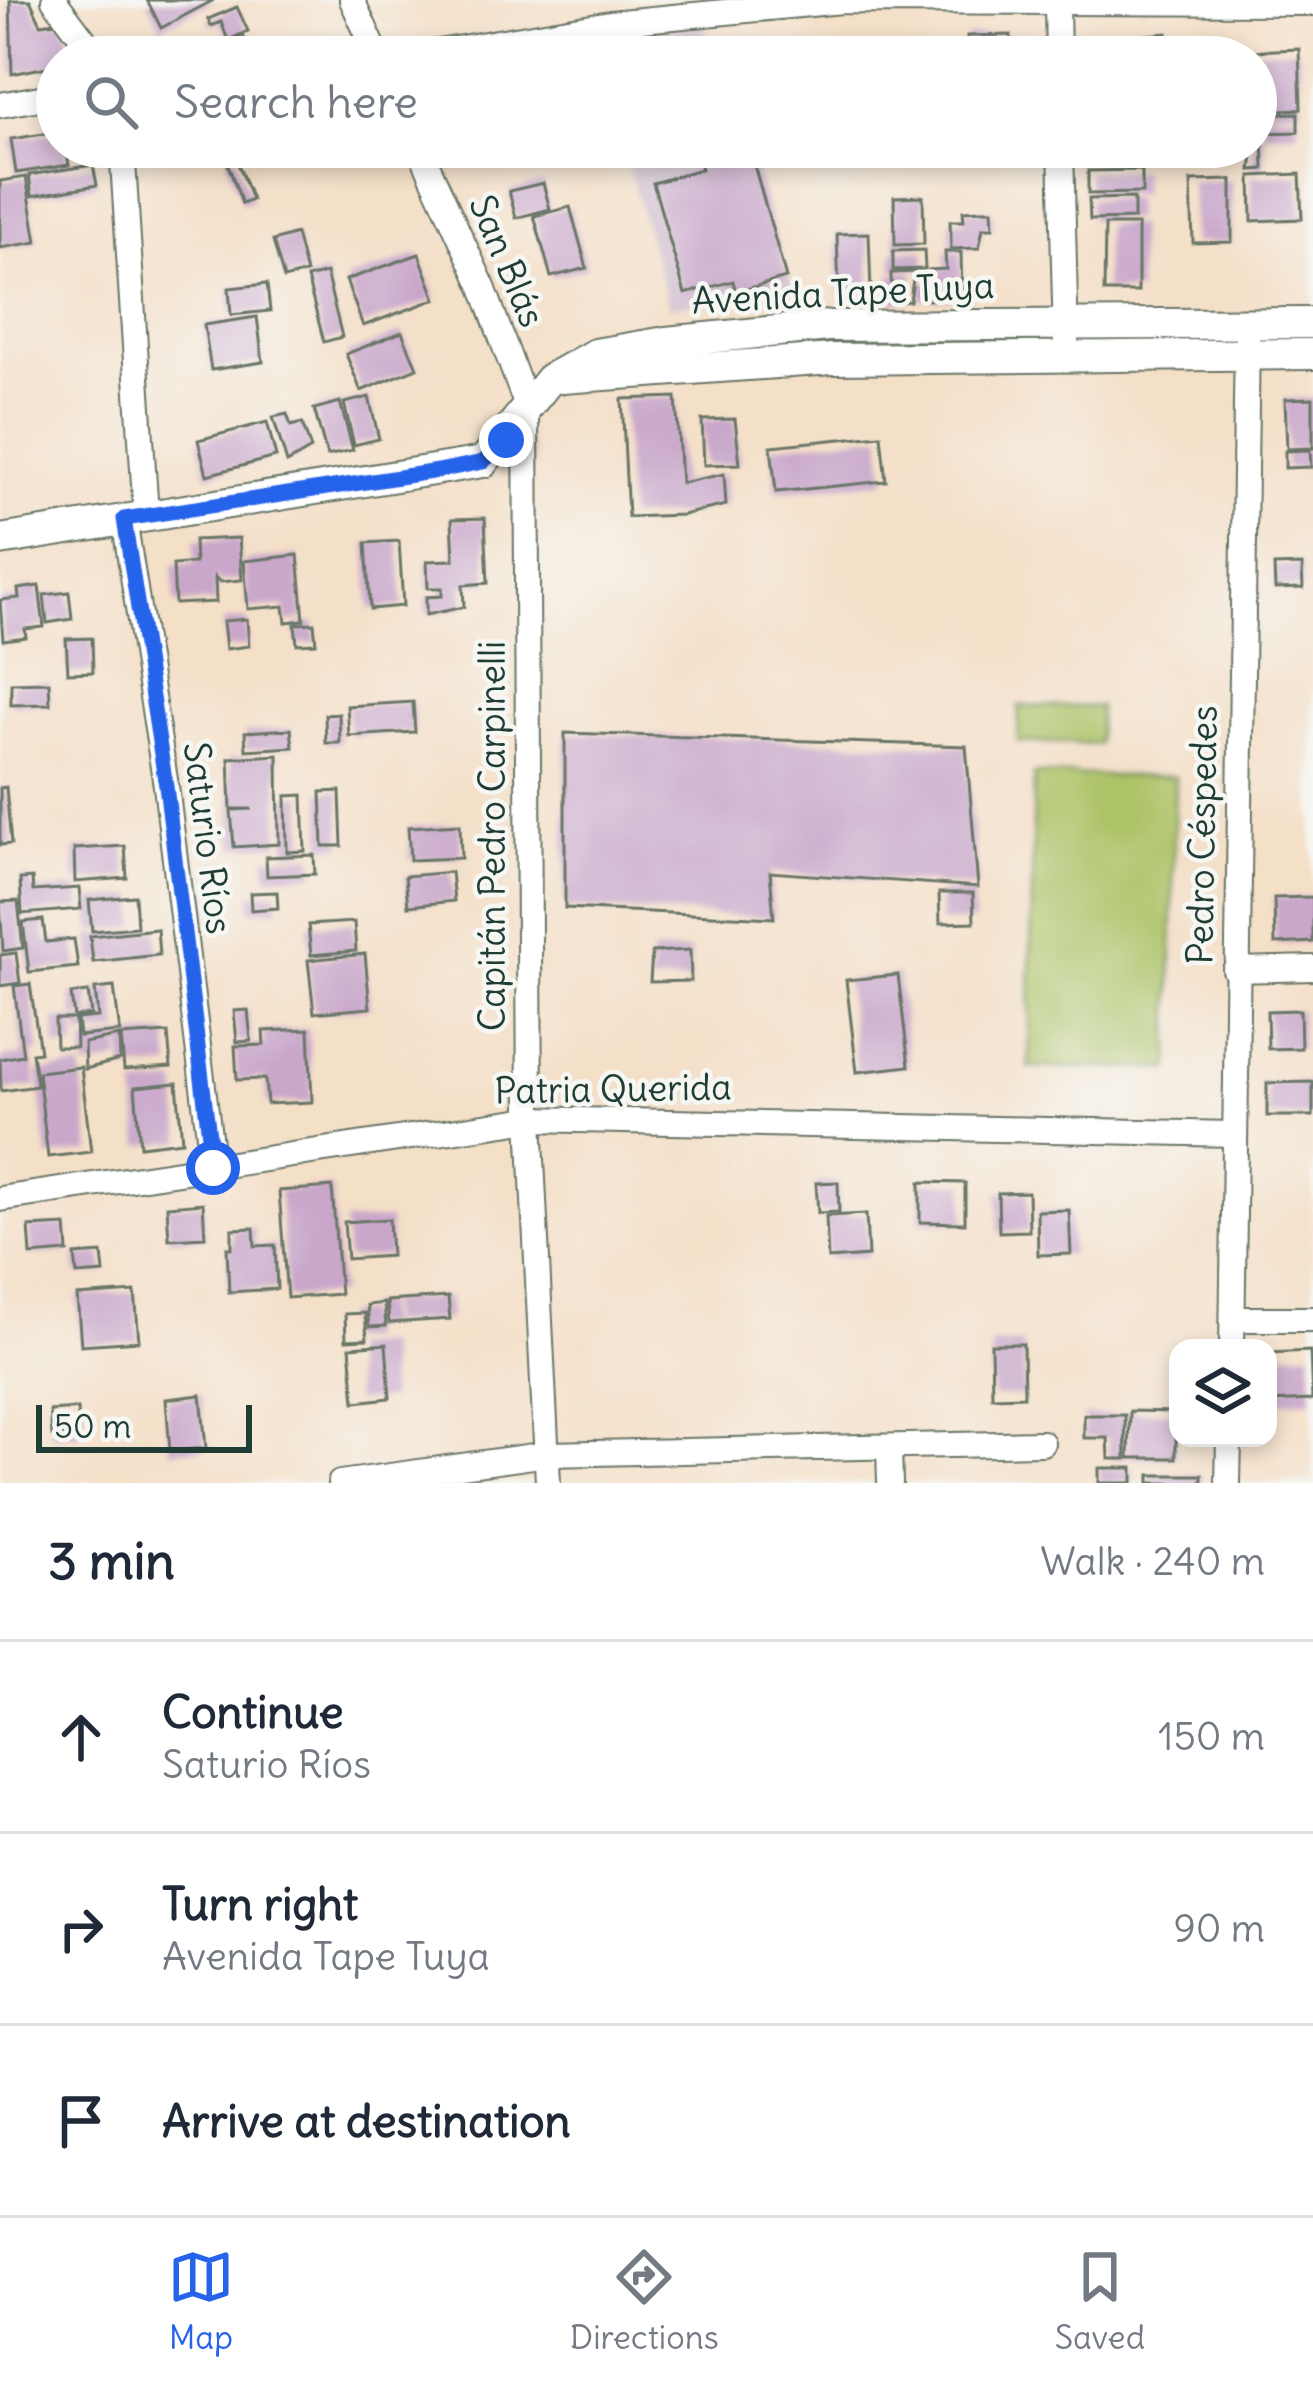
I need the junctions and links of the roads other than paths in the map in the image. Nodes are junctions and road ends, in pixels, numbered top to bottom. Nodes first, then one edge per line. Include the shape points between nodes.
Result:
1 (54, 0) edge
2 (352, 0) edge
3 (842, 0) edge
4 (1196, 2) edge
5 (1057, 3) junction
6 (1313, 3) edge
7 (81, 36) edge
8 (368, 36) edge
9 (533, 36) edge
10 (1058, 36) edge
11 (36, 99) edge
12 (0, 105) edge
13 (123, 168) edge
14 (429, 168) edge
15 (1062, 168) edge
16 (1066, 323) junction
17 (1247, 323) junction
18 (1313, 323) edge
19 (1313, 354) edge
20 (1246, 355) junction
21 (1066, 356) junction
22 (550, 379) junction
23 (526, 404) junction
24 (135, 517) junction
25 (0, 540) edge
26 (1313, 968) edge
27 (1235, 970) junction
28 (530, 1119) junction
29 (1232, 1134) junction
30 (213, 1168) junction
31 (0, 1199) edge
32 (1233, 1318) junction
33 (1313, 1319) edge
34 (1232, 1339) edge
35 (1042, 1443) dead end
36 (889, 1447) junction
37 (1229, 1447) edge
38 (547, 1454) junction
39 (340, 1483) edge
40 (548, 1483) edge
41 (890, 1483) edge
42 (1228, 1483) edge

1 - 7 street
2 - 8 street
3 - 5 street
3 - 9 street
4 - 5 street
4 - 6 street
5 - 10 street
11 - 12 street
13 - 24 street, Saturio Ríos
14 - 23 street, San Blás
15 - 16 street
16 - 17 street, Avenida Tape Tuya
16 - 21 street
16 - 22 street, Avenida Tape Tuya via 828,326 666,342 595,354
17 - 18 street, Avenida Tape Tuya
17 - 20 street, Pedro Céspedes
19 - 20 street
20 - 21 street
20 - 27 street, Pedro Céspedes
21 - 22 street via 832,359
22 - 23 street, Avenida Tape Tuya
23 - 24 street, Avenida Tape Tuya via 483,462
23 - 28 street, Capitán Pedro Carpinelli
24 - 25 street, Avenida Tape Tuya
24 - 30 street, Saturio Ríos
26 - 27 street
27 - 29 street, Pedro Céspedes
28 - 29 street, Patria Querida
28 - 30 street, Patria Querida
28 - 38 street, Capitán Pedro Carpinelli
29 - 32 street, Pedro Céspedes
30 - 31 street, Patria Querida
32 - 33 street
32 - 34 street, Pedro Céspedes
35 - 36 street
36 - 38 street
36 - 41 street
37 - 42 street
38 - 39 street
38 - 40 street, Capitán Pedro Carpinelli

